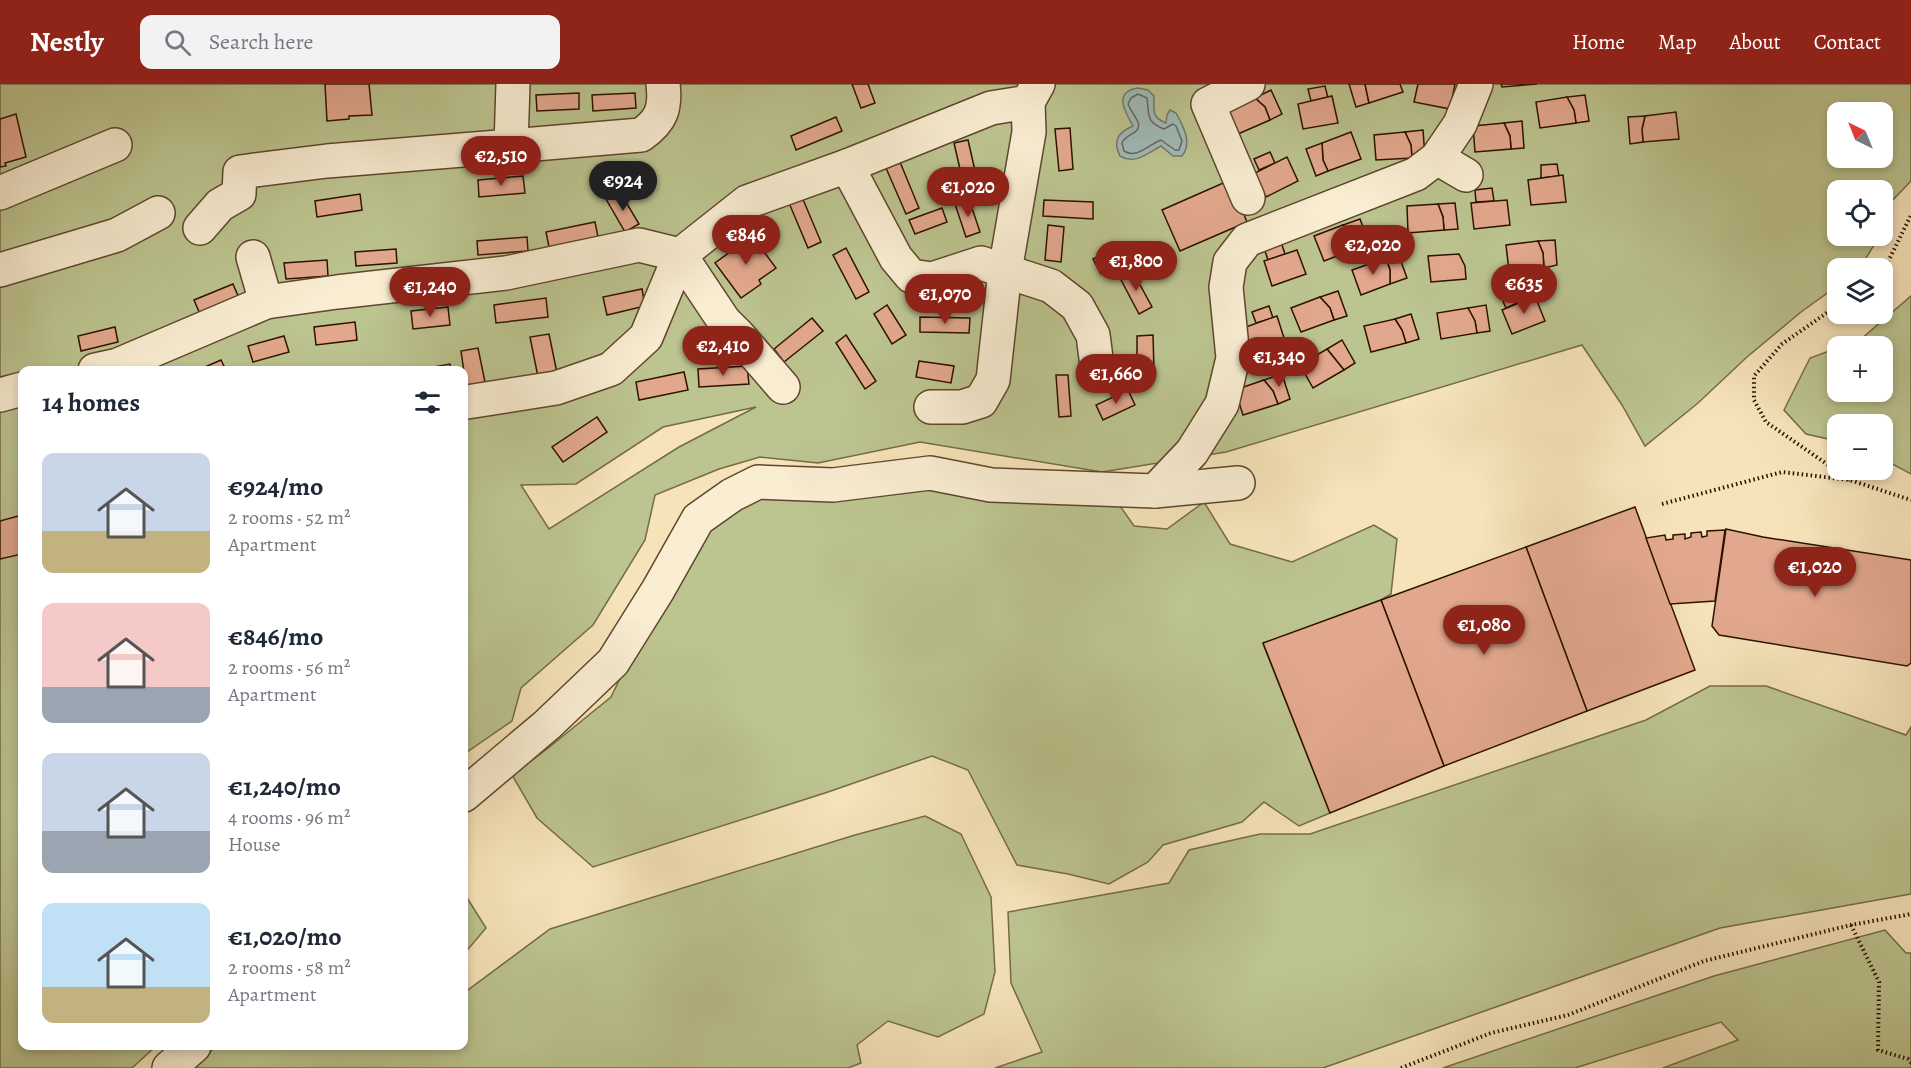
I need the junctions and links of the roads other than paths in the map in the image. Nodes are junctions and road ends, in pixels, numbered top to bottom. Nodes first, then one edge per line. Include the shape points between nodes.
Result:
1 (513, 84) edge
2 (663, 84) edge
3 (1248, 84) edge
4 (1476, 84) edge
5 (1033, 93) edge
6 (115, 145) dead end
7 (512, 146) junction
8 (1437, 158) junction
9 (847, 166) junction
10 (1466, 175) dead end
11 (0, 193) edge
12 (1248, 198) dead end
13 (158, 213) dead end
14 (200, 228) dead end
15 (680, 255) junction
16 (254, 257) dead end
17 (0, 270) edge
18 (1005, 271) junction
19 (266, 303) junction
20 (110, 366) edge
21 (1097, 366) dead end
22 (783, 387) dead end
23 (18, 390) edge
24 (0, 395) edge
25 (468, 402) edge
26 (931, 407) dead end
27 (1238, 483) dead end
28 (1155, 491) junction
29 (468, 792) edge
30 (189, 1050) edge
31 (169, 1068) edge

1 - 7 street
2 - 7 street via 665,102 654,126 640,135
3 - 12 street via 1208,104
4 - 8 street via 1460,123
5 - 9 street
5 - 18 street
6 - 11 street
7 - 14 street via 240,172 239,194 219,205
8 - 10 street
8 - 28 street via 1416,174 1247,240 1230,262 1226,286 1233,358 1221,404 1192,452
9 - 15 street via 747,202
9 - 18 street via 896,258 911,276 932,279 981,263
13 - 17 street via 117,235
15 - 19 street via 639,245 506,273
15 - 22 street via 724,321
15 - 25 street via 646,337 611,369 556,388
16 - 19 street
18 - 21 street via 1051,285 1077,306 1093,335
18 - 26 street via 993,380 981,401 962,407
19 - 20 street
23 - 24 street
27 - 28 street
28 - 29 street via 991,485 930,473 833,485 758,482 698,519 613,662
30 - 31 street

